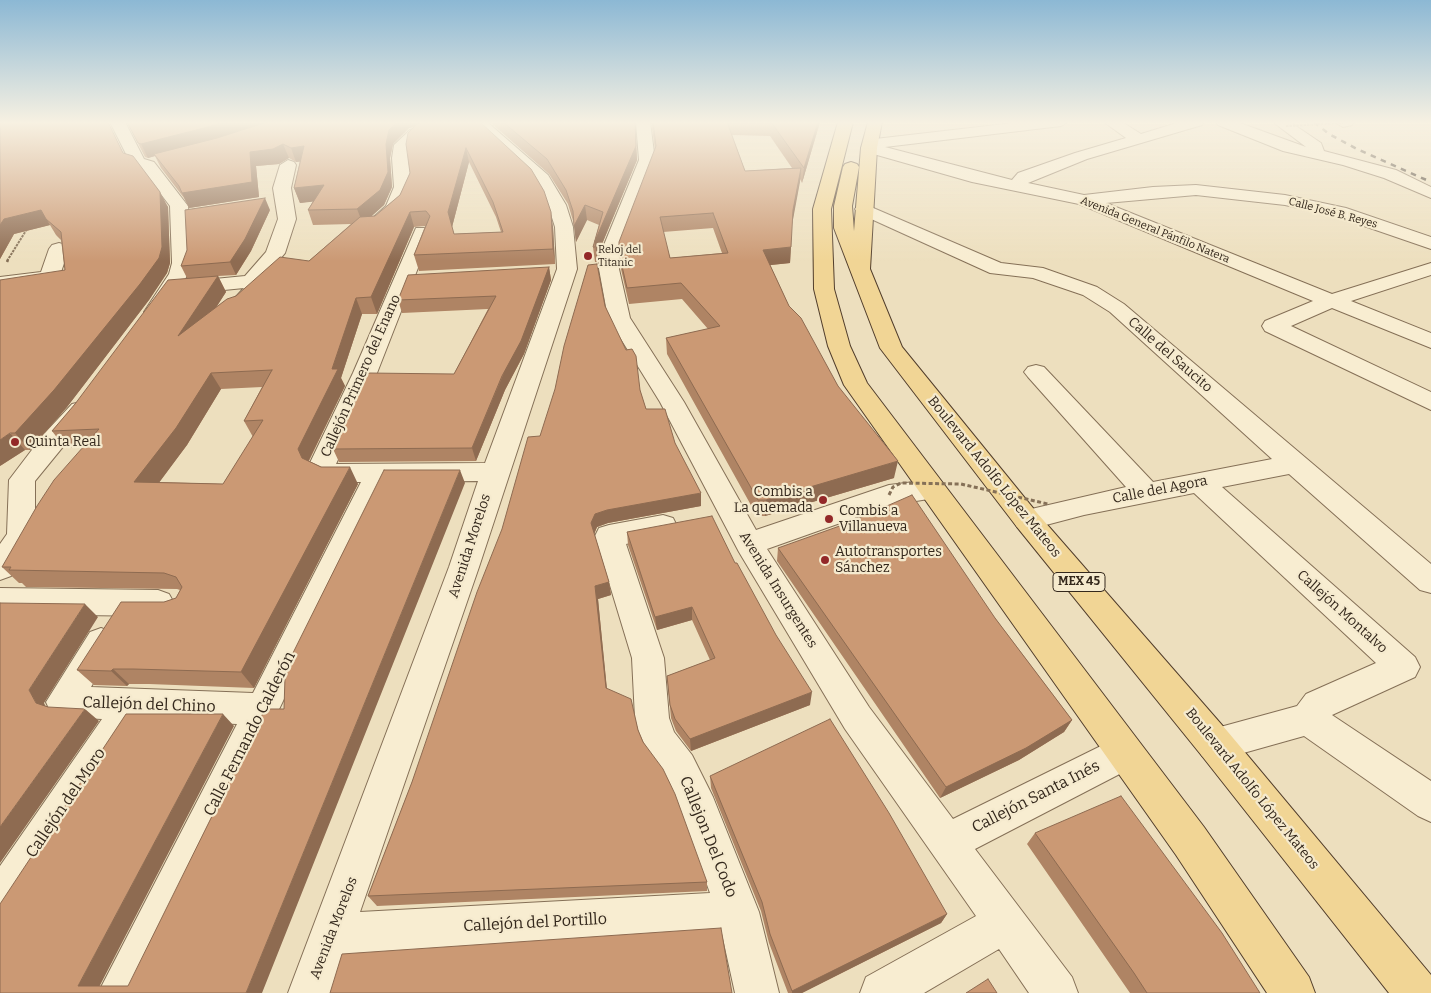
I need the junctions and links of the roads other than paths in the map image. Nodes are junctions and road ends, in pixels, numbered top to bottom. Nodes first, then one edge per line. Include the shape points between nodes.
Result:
1 (160, 168) edge
2 (287, 168) edge
3 (402, 168) edge
4 (530, 168) edge
5 (644, 168) edge
6 (833, 168) edge
7 (857, 168) edge
8 (867, 168) edge
9 (964, 168) edge
10 (1049, 168) edge
11 (1370, 168) edge
12 (1390, 174) junction
13 (1427, 174) edge
14 (1015, 187) junction
15 (1431, 193) edge
16 (284, 200) junction
17 (1084, 200) junction
18 (265, 203) edge
19 (864, 209) junction
20 (372, 226) edge
21 (423, 232) edge
22 (1431, 243) edge
23 (59, 249) edge
24 (580, 269) junction
25 (860, 269) junction
26 (1431, 269) edge
27 (2, 275) edge
28 (251, 280) junction
29 (168, 290) junction
30 (1330, 301) junction
31 (236, 307) edge
32 (1388, 326) junction
33 (142, 328) edge
34 (1431, 335) edge
35 (1431, 341) edge
36 (1036, 372) dead end
37 (95, 391) edge
38 (1431, 402) edge
39 (1294, 464) junction
40 (495, 472) junction
41 (378, 473) junction
42 (1199, 482) junction
43 (931, 490) junction
44 (1147, 493) junction
45 (1038, 512) junction
46 (706, 517) junction
47 (749, 544) junction
48 (0, 568) edge
49 (1431, 580) edge
50 (0, 601) edge
51 (126, 602) junction
52 (177, 604) edge
53 (132, 705) junction
54 (262, 709) junction
55 (1308, 719) junction
56 (1216, 744) junction
57 (1124, 753) junction
58 (1431, 804) edge
59 (948, 842) junction
60 (0, 901) edge
61 (738, 912) junction
62 (1006, 922) junction
63 (332, 935) junction
64 (120, 993) edge
65 (310, 993) edge
66 (757, 993) edge
67 (882, 993) edge
68 (1056, 993) edge
69 (1293, 993) edge
70 (1417, 993) edge

1 - 29 street via 179,206 189,215 179,274
2 - 16 street via 282,188
3 - 20 street via 403,187 394,209
4 - 24 street, Avenida Morelos via 542,179 557,205
5 - 24 street, Avenida Insurgentes via 609,257
6 - 43 main road via 822,209 824,289 839,346 856,385
7 - 25 main road via 843,206 843,228
8 - 19 main road, Boulevard Adolfo López Mateos / MEX 45
9 - 14 street, Avenida General Pánfilo Natera
10 - 14 street via 1024,177
11 - 12 street
12 - 13 street via 1409,170
12 - 15 street
14 - 17 street, Avenida General Pánfilo Natera
16 - 18 street
16 - 28 street via 287,219 275,253
17 - 22 street, Calle José B. Reyes via 1196,190 1285,200 1340,212
17 - 30 street, Avenida General Pánfilo Natera
19 - 25 main road, Boulevard Adolfo López Mateos / MEX 45
19 - 39 street, Calle del Saucito via 998,269 1036,272 1090,291 1117,308
21 - 41 street, Callejón Primero del Enano via 412,280 321,468 330,473
23 - 27 street via 47,277
24 - 40 street, Avenida Morelos
24 - 46 street, Avenida Insurgentes via 620,318 672,402
25 - 45 main road, Boulevard Adolfo López Mateos / MEX 45 via 891,348
26 - 30 street
28 - 29 street
28 - 31 street via 263,282
29 - 33 street
30 - 32 street, Avenida General Pánfilo Natera
30 - 38 street via 1273,326
32 - 34 street
32 - 35 street, Avenida General Pánfilo Natera
36 - 44 street
37 - 48 street via 22,480 21,536
39 - 42 street, Calle del Agora
39 - 49 street, Calle del Saucito
40 - 41 street
40 - 63 street, Avenida Morelos
41 - 54 street, Calle Fernando Calderón
42 - 44 street, Calle del Agora
42 - 55 street, Callejón Montalvo via 1403,668 1318,705
43 - 47 street via 889,495
43 - 57 main road
44 - 45 street, Calle del Agora
45 - 56 main road, Boulevard Adolfo López Mateos / MEX 45
46 - 47 street, Avenida Insurgentes
46 - 61 street, Callejon Del Codo via 610,536 648,658 652,718 659,741 679,767 694,797
47 - 59 street, Avenida Insurgentes via 857,718
50 - 51 street
51 - 52 street
51 - 53 street, Callejón del Chino via 63,702
53 - 54 street, Callejón del Chino
53 - 60 street, Callejón del Moro
54 - 64 street, Calle Fernando Calderón
55 - 56 street, Callejón Montalvo
55 - 58 street
56 - 70 main road, Boulevard Adolfo López Mateos / MEX 45
57 - 59 street, Callejón Santa Inés
57 - 69 main road via 1190,841
59 - 62 street, Avenida Insurgentes
61 - 63 street, Callejón del Portillo
61 - 66 street, Callejon Del Codo
62 - 67 street
62 - 68 street, Avenida Insurgentes
63 - 65 street, Avenida Morelos

